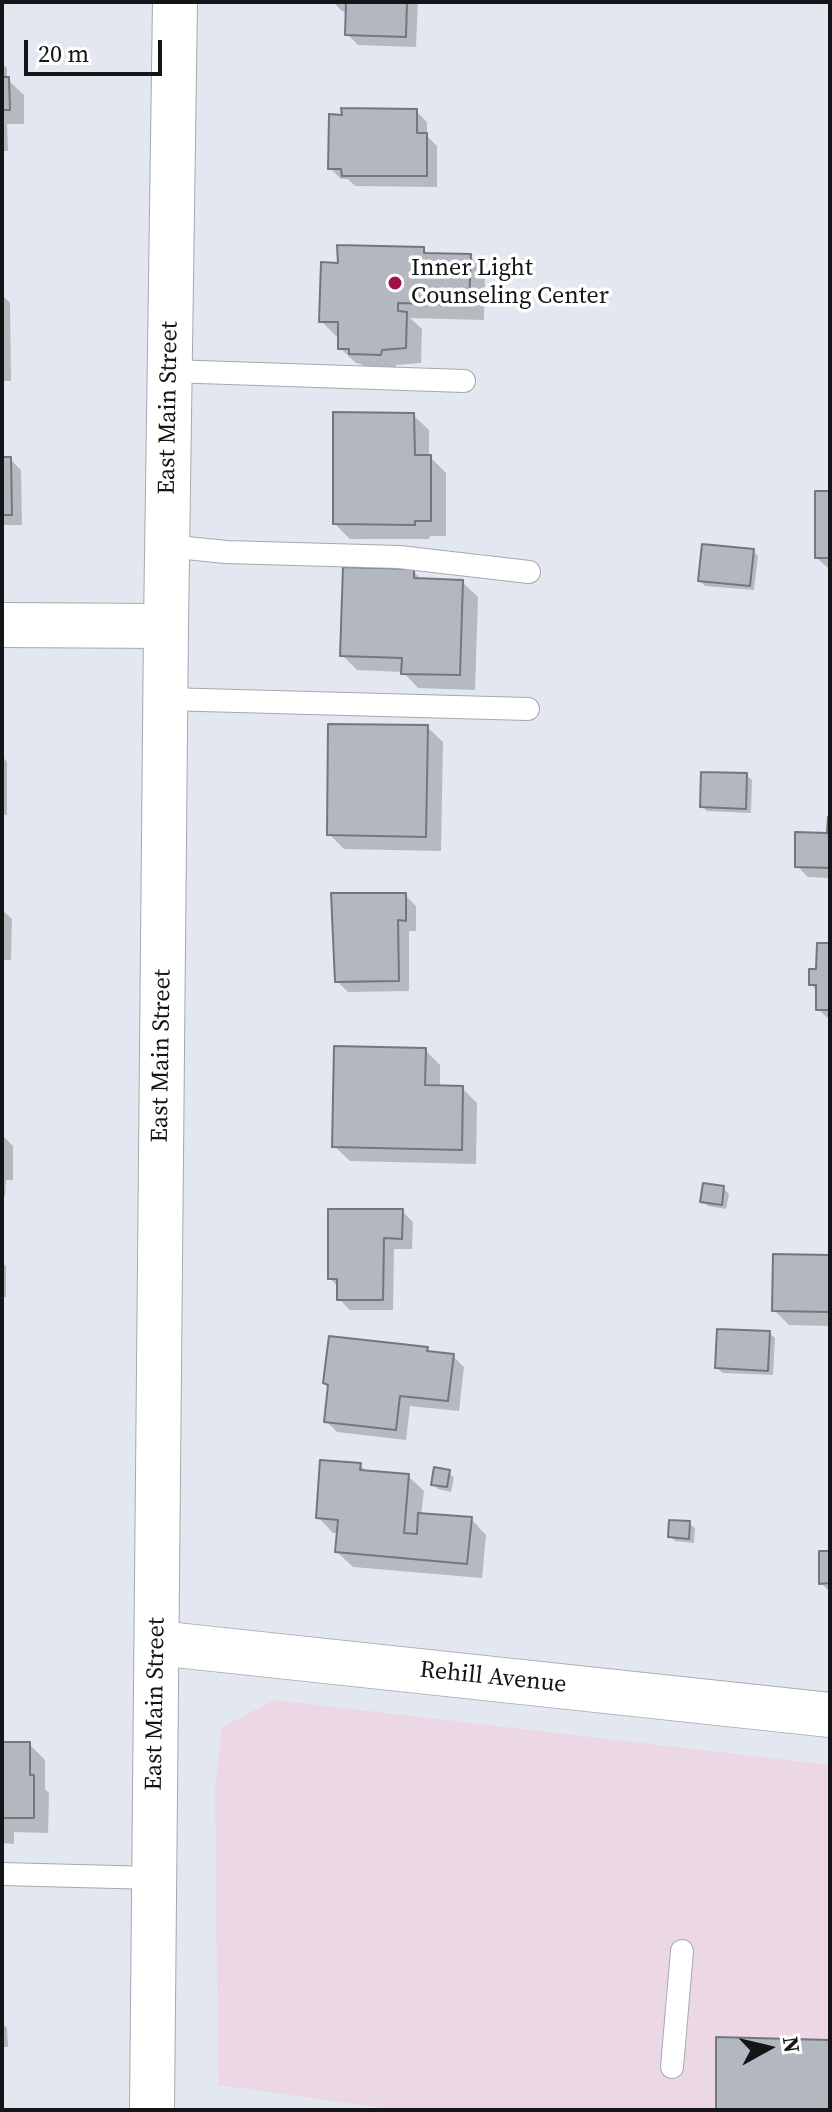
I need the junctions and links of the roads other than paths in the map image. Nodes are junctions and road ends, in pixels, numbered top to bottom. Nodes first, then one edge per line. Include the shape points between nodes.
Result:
1 (175, 2) edge
2 (170, 371) junction
3 (464, 381) dead end
4 (167, 546) junction
5 (529, 572) dead end
6 (2, 625) edge
7 (166, 626) junction
8 (165, 699) junction
9 (528, 709) dead end
10 (157, 1643) junction
11 (830, 1715) edge
12 (2, 1874) edge
13 (154, 1878) junction
14 (682, 1951) dead end
15 (672, 2067) dead end
16 (152, 2110) edge

1 - 2 street, East Main Street
2 - 3 lane
2 - 4 street, East Main Street
4 - 5 lane via 399,557
4 - 7 street, East Main Street
6 - 7 street
7 - 8 street, East Main Street
8 - 9 lane
8 - 10 street, East Main Street
10 - 11 street, Rehill Avenue
10 - 13 street, East Main Street
12 - 13 lane
13 - 16 street, East Main Street
14 - 15 lane

